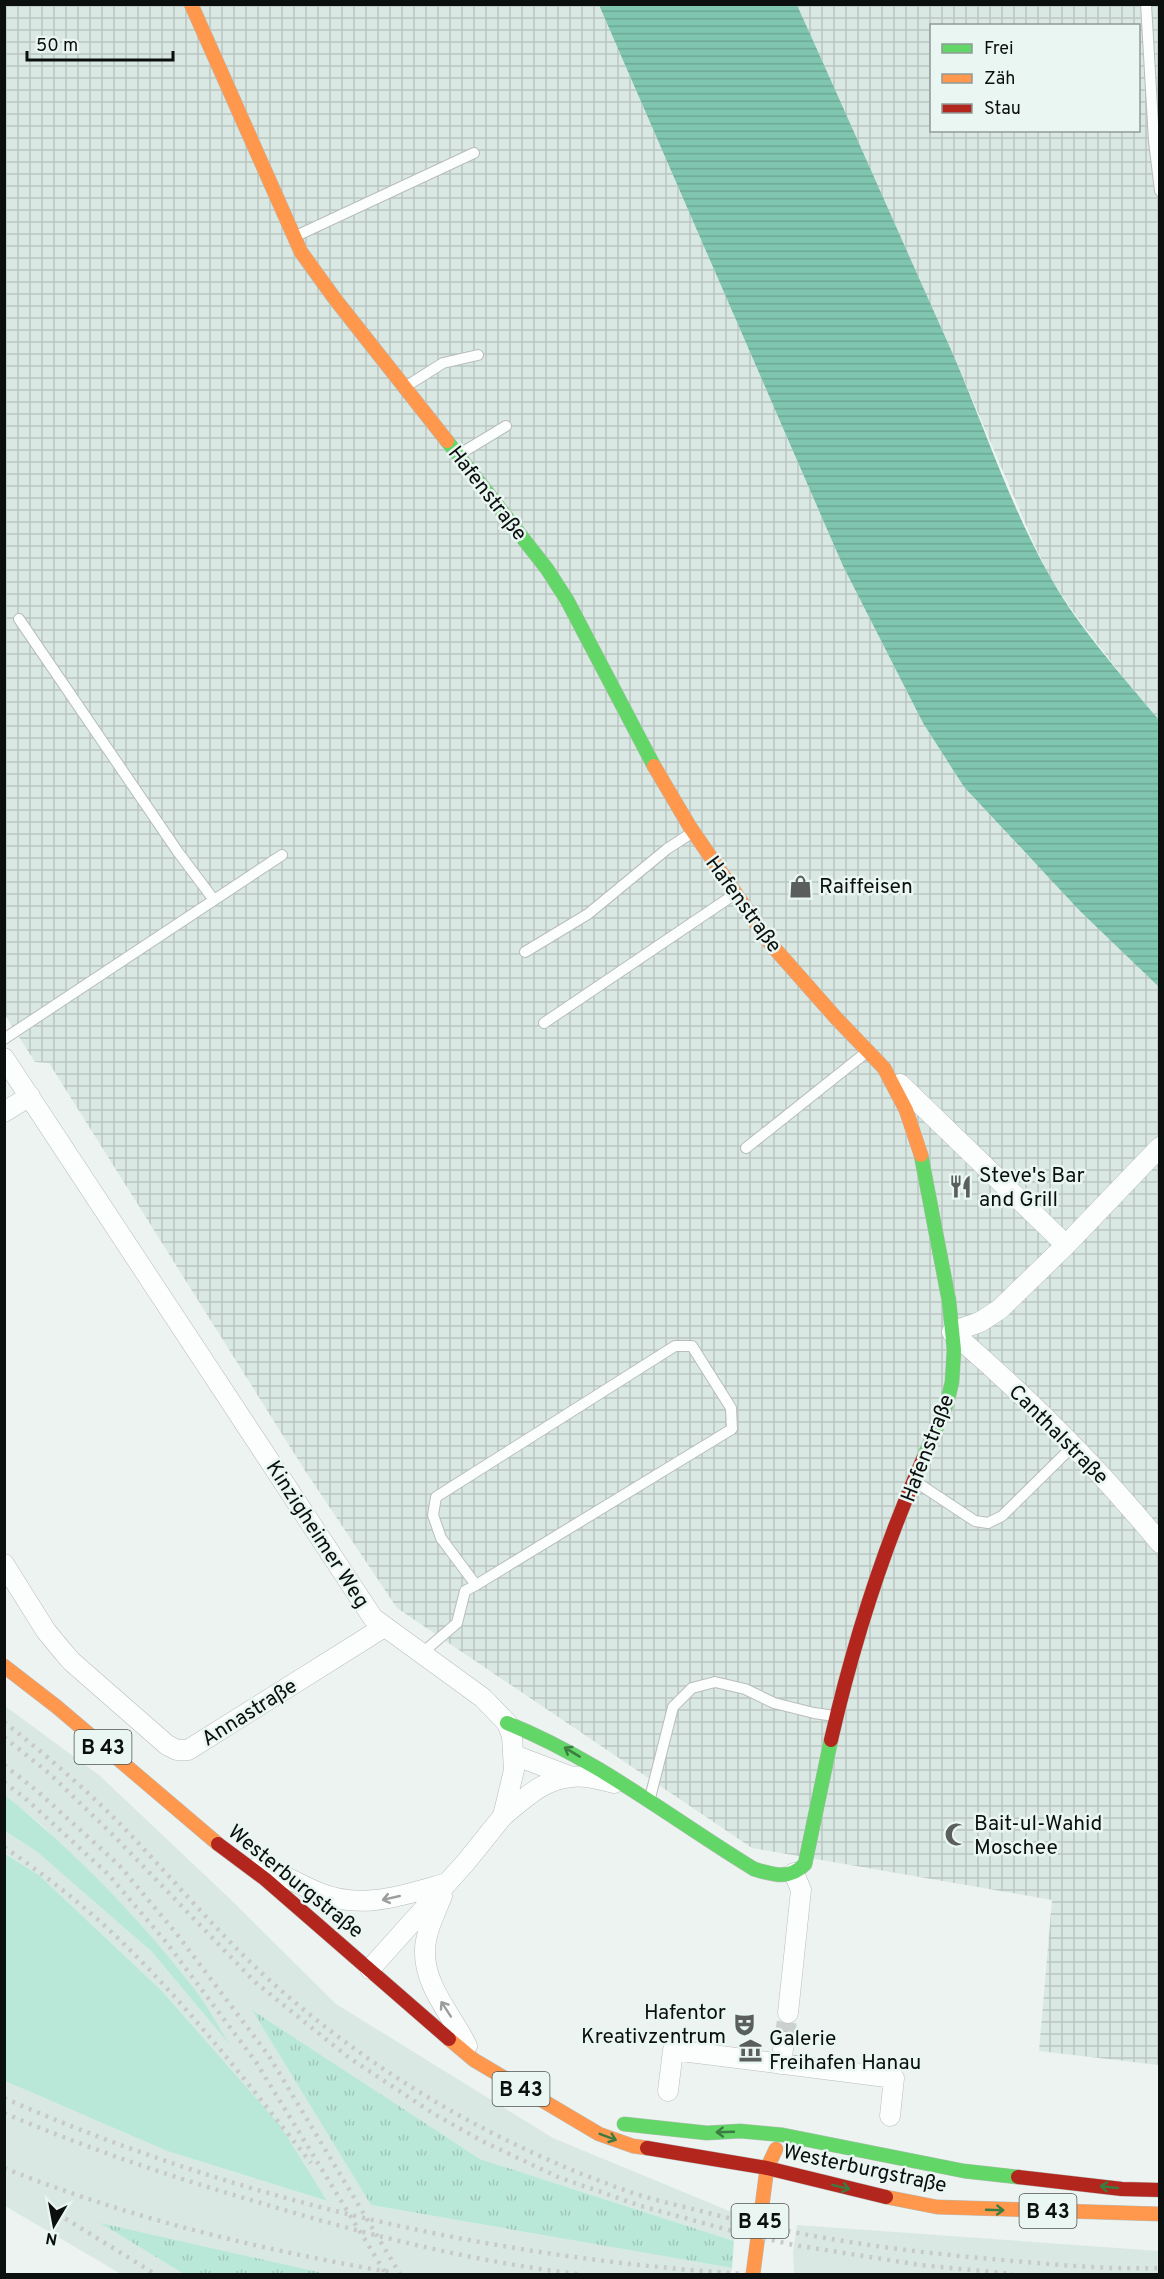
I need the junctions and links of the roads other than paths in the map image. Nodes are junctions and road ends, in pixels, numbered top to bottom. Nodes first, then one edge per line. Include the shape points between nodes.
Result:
1 (191, 4) edge
2 (1146, 4) edge
3 (474, 153) dead end
4 (1160, 191) edge
5 (293, 237) junction
6 (478, 355) dead end
7 (405, 388) junction
8 (506, 426) dead end
9 (458, 455) junction
10 (19, 619) dead end
11 (693, 832) junction
12 (282, 855) dead end
13 (735, 894) junction
14 (214, 900) junction
15 (525, 952) dead end
16 (544, 1023) dead end
17 (4, 1039) edge
18 (868, 1051) junction
19 (4, 1058) edge
20 (884, 1068) junction
21 (30, 1096) junction
22 (4, 1112) edge
23 (1160, 1147) edge
24 (746, 1148) dead end
25 (1066, 1245) junction
26 (952, 1332) junction
27 (1072, 1447) junction
28 (914, 1481) junction
29 (1160, 1543) edge
30 (4, 1564) edge
31 (476, 1585) junction
32 (384, 1627) junction
33 (421, 1654) junction
34 (4, 1666) edge
35 (838, 1716) junction
36 (507, 1723) junction
37 (514, 1755) junction
38 (572, 1777) junction
39 (622, 1784) junction
40 (649, 1801) junction
41 (503, 1816) junction
42 (238, 1859) junction
43 (794, 1873) junction
44 (447, 1882) junction
45 (370, 1969) junction
46 (788, 2013) tunnel mouth
47 (784, 2042) tunnel mouth
48 (474, 2060) junction
49 (781, 2064) junction
50 (668, 2091) dead end
51 (570, 2116) junction
52 (890, 2116) dead end
53 (783, 2135) junction
54 (767, 2168) junction
55 (783, 2177) junction
56 (1160, 2190) edge
57 (1160, 2214) edge
58 (753, 2274) edge

1 - 5 street, Hafenstraße
2 - 4 lane
3 - 5 lane
5 - 7 street, Hafenstraße via 321,280
6 - 7 lane via 443,363
7 - 9 street, Hafenstraße
8 - 9 lane
9 - 11 street, Hafenstraße via 567,598 646,754
10 - 14 lane
11 - 13 street, Hafenstraße
11 - 15 lane via 588,914
12 - 14 lane
13 - 16 lane
13 - 18 street, Hafenstraße via 779,954
14 - 17 lane
18 - 20 street, Hafenstraße
18 - 24 lane
19 - 21 street, Kinzigheimer Weg
20 - 25 street
20 - 26 street, Hafenstraße via 903,1104 921,1154 951,1308
21 - 22 street
21 - 32 street, Kinzigheimer Weg via 362,1602
23 - 25 street
25 - 26 street via 1000,1309 980,1322
26 - 27 street, Canthalstraße via 989,1363
26 - 28 street, Hafenstraße via 954,1361 948,1398
27 - 28 lane via 1002,1515 988,1523 975,1521
27 - 29 street, Canthalstraße
28 - 35 street, Hafenstraße via 874,1587
30 - 32 street, Annastraße via 46,1631 72,1661 177,1750 188,1750
31 - 31 lane via 732,1429 731,1408 692,1346 675,1346 436,1497 433,1515 441,1538
31 - 33 lane via 465,1591 457,1623
32 - 33 street, Kinzigheimer Weg
33 - 36 street, Kinzigheimer Weg via 483,1698
34 - 42 street, Westerburgstraße / B 43
35 - 40 lane via 774,1703 745,1689 715,1682 692,1688 673,1707
35 - 43 street, Hafenstraße via 805,1864
36 - 37 street
39 -> 36 street via 569,1750
37 - 38 street
37 - 41 street
38 - 39 street
38 - 41 street via 536,1788
39 - 40 street
40 - 43 street via 754,1869 780,1876
41 - 44 street
44 -> 42 street via 388,1899 348,1902
42 - 45 street, Westerburgstraße / B 43
43 - 46 street via 801,1890
44 - 45 street
48 -> 44 street via 436,1993 426,1963 430,1924
45 - 48 street, Westerburgstraße / B 43
47 - 49 street
48 - 51 street, Westerburgstraße / B 43
49 - 50 street via 673,2050
49 - 52 street via 894,2079
53 -> 51 street, Westerburgstraße / B 43 via 698,2132
51 -> 54 street, Westerburgstraße / B 43 via 599,2134 633,2146
53 - 54 street, B 45
53 - 55 street
56 -> 53 street, Westerburgstraße / B 43 via 964,2171
54 - 55 street, Westerburgstraße / B 43
54 - 58 street, B 45
55 -> 57 street, Westerburgstraße / B 43 via 937,2207

